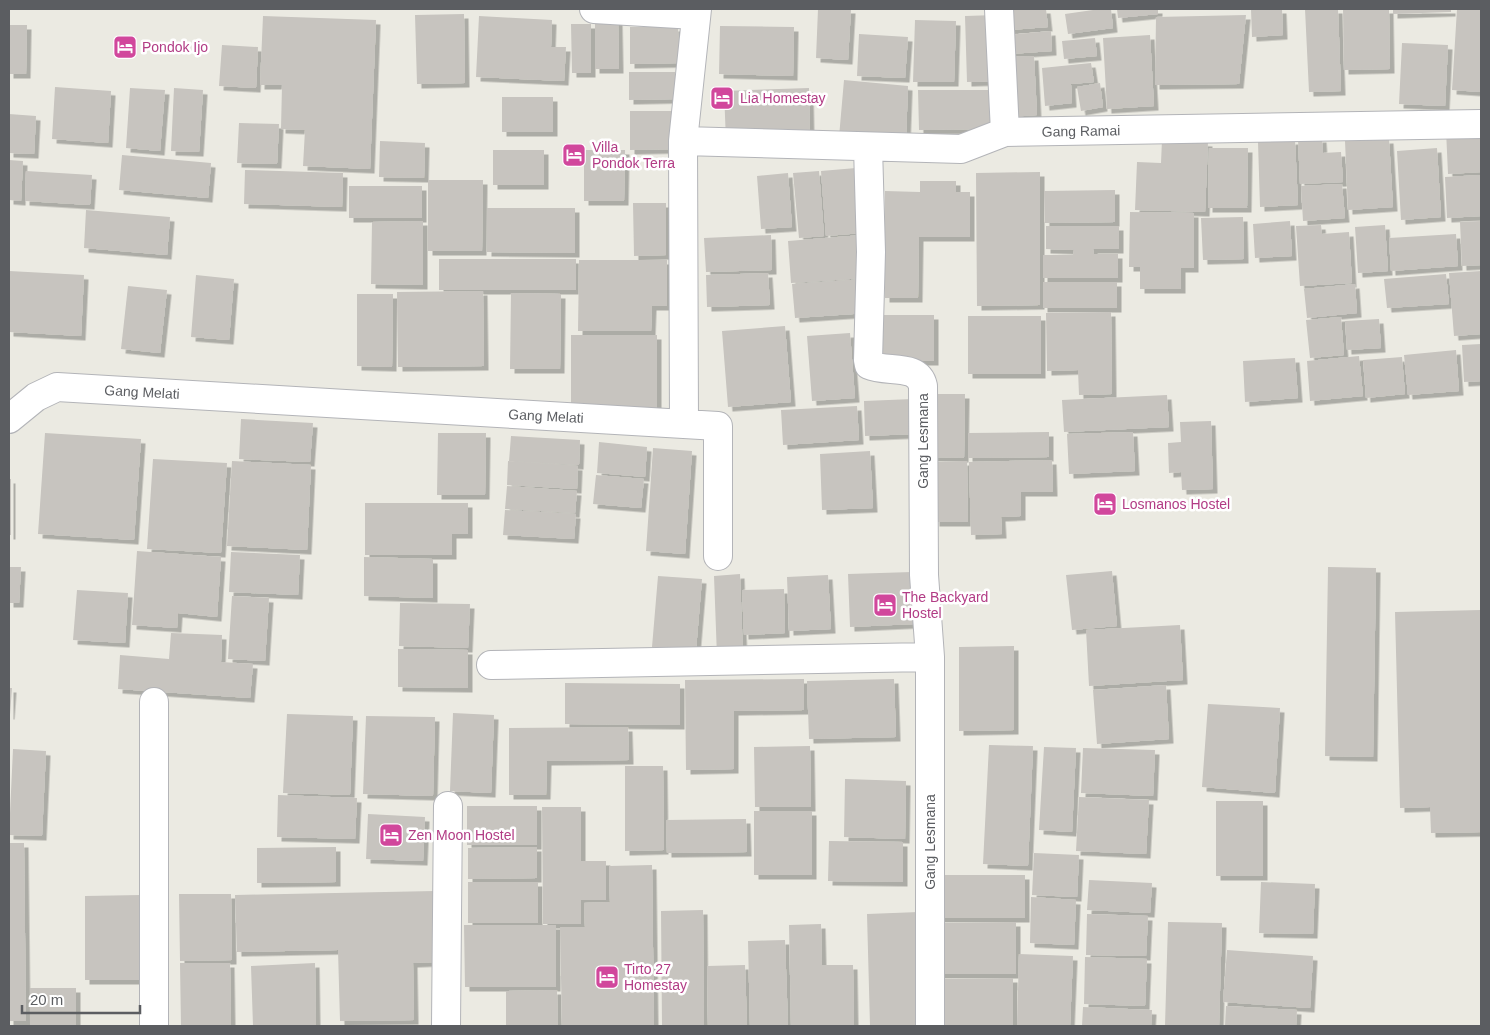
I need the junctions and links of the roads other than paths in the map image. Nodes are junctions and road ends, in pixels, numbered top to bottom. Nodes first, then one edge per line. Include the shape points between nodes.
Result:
1 (594, 9) edge
2 (1000, 9) edge
3 (696, 12) edge
4 (1481, 124) edge
5 (1005, 132) junction
6 (683, 140) junction
7 (868, 147) junction
8 (9, 419) edge
9 (684, 424) junction
10 (718, 556) dead end
11 (930, 657) junction
12 (491, 665) dead end
13 (154, 702) dead end
14 (448, 806) dead end
15 (154, 1026) edge
16 (446, 1026) edge
17 (930, 1026) edge

1 - 3 street
2 - 5 street
3 - 6 street
4 - 5 street, Gang Ramai
5 - 7 street, Gang Ramai via 961,149
6 - 7 street, Gang Ramai
6 - 9 street
7 - 11 street, Gang Lesmana via 871,252 868,360 876,368 915,372 921,377 924,575
8 - 9 street, Gang Melati via 36,397 57,387
9 - 10 street, Gang Melati via 718,426
11 - 12 street
11 - 17 street, Gang Lesmana
13 - 15 street
14 - 16 street

